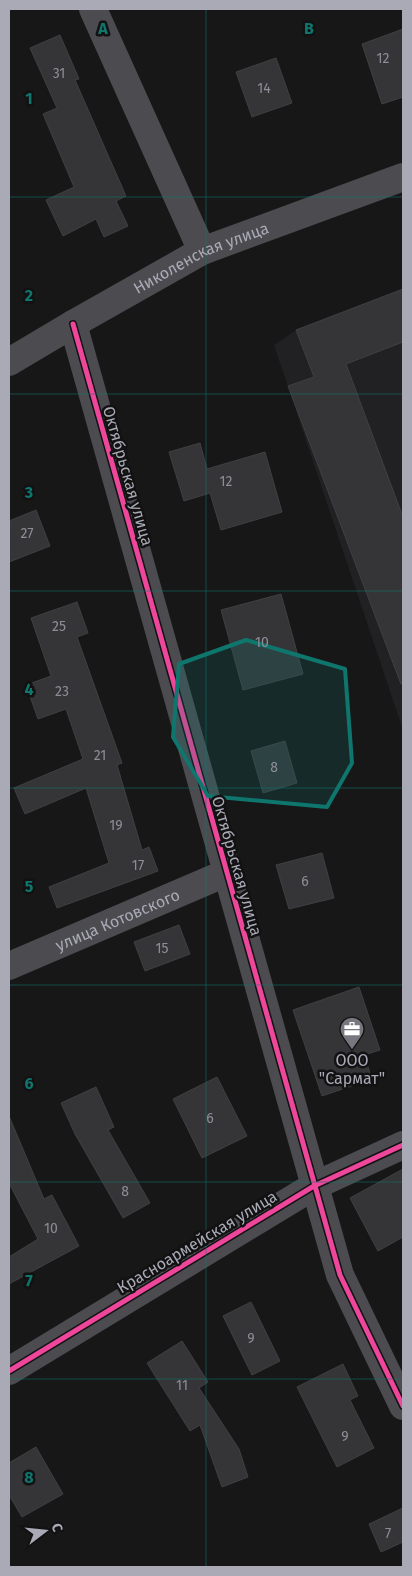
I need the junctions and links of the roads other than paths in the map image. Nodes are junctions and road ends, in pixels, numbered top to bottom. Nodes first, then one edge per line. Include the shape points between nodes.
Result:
1 (94, 9) edge
2 (403, 177) edge
3 (202, 251) junction
4 (72, 324) junction
5 (9, 362) edge
6 (226, 873) junction
7 (9, 966) edge
8 (403, 1145) edge
9 (314, 1186) junction
10 (9, 1371) edge
11 (403, 1406) edge

1 - 3 street
2 - 3 street, Николенская улица
3 - 4 street, Николенская улица
4 - 5 street, Николенская улица
4 - 6 street, Октябрьская улица
6 - 7 street, улица Котовского
6 - 9 street, Октябрьская улица
8 - 9 street, Красноармейская улица
9 - 10 street, Красноармейская улица
9 - 11 street, Октябрьская улица via 340,1275

